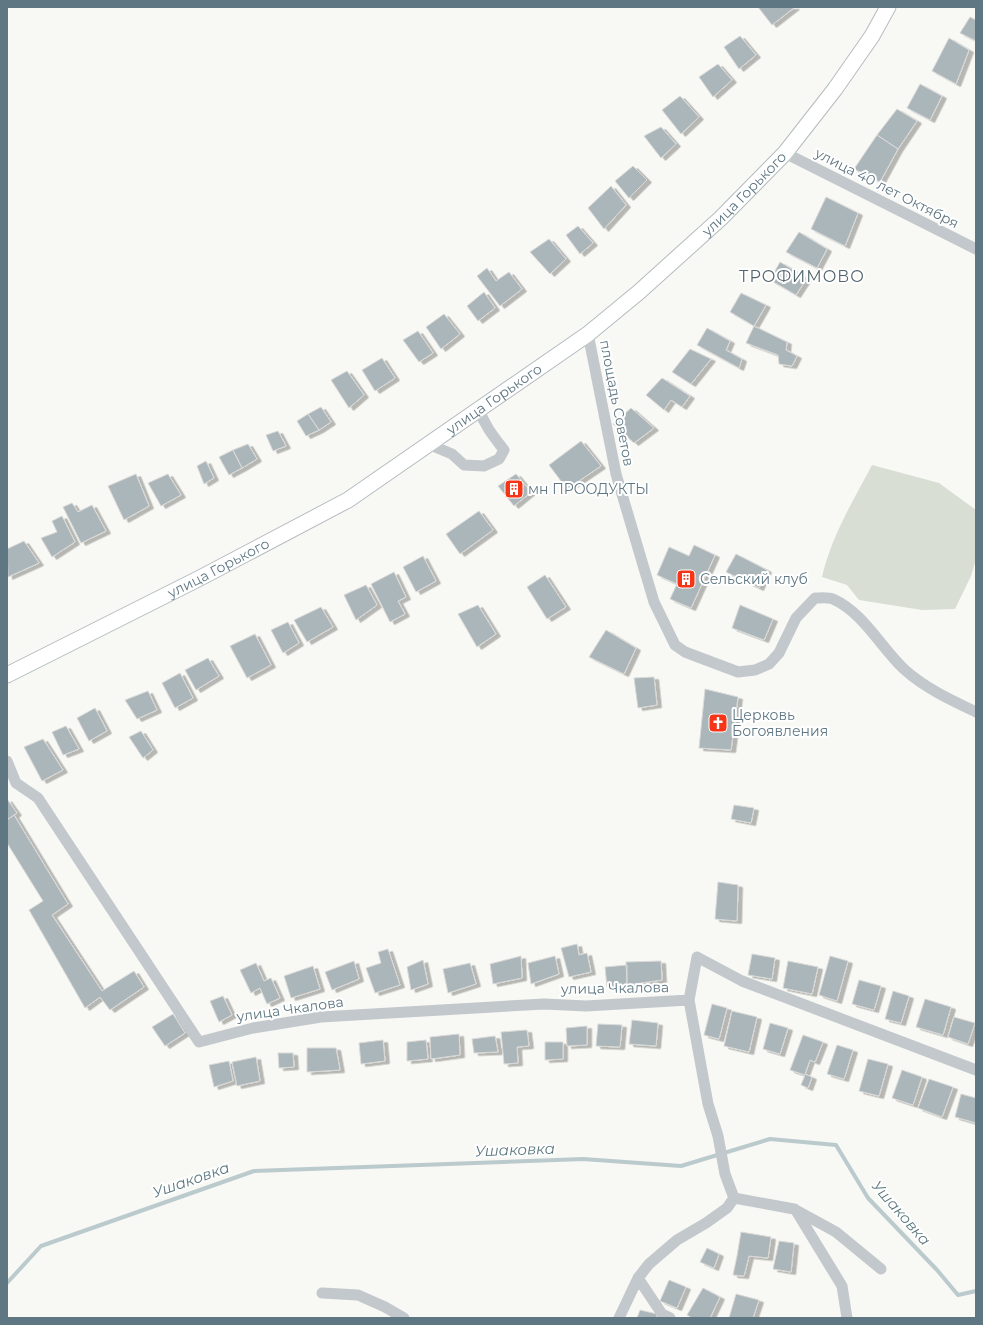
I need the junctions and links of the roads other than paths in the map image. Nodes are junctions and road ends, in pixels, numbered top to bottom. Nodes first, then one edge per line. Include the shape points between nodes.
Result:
1 (888, 7) edge
2 (785, 153) junction
3 (976, 249) edge
4 (588, 334) junction
5 (479, 409) junction
6 (428, 444) junction
7 (7, 675) edge
8 (976, 712) edge
9 (7, 761) edge
10 (689, 1000) junction
11 (976, 1070) edge
12 (734, 1198) junction
13 (794, 1209) junction
14 (881, 1269) dead end
15 (638, 1278) junction
16 (322, 1293) dead end
17 (404, 1318) edge
18 (620, 1318) edge
19 (670, 1318) edge
20 (847, 1318) edge

1 - 2 main road, улица Горького via 872,36 835,89
2 - 3 street, улица 40 лет Октября
2 - 4 main road, улица Горького via 721,218
4 - 5 main road, улица Горького
4 - 8 street, площадь Советов via 616,474 654,602 676,645 685,652 738,672 755,670 769,664 778,653 796,618 815,598 832,598 864,623 904,670 934,691
5 - 6 main road, улица Горького
5 - 6 street via 491,433 504,450 499,459 484,466 464,465 452,454
6 - 7 main road, улица Горького via 348,500
9 - 10 street, улица Чкалова via 16,783 38,798 199,1042 252,1028 322,1017 544,1004 586,1006
10 - 11 street, улица Чкалова via 697,957 742,981
10 - 12 street via 708,1104 718,1136 725,1174
12 - 13 street
12 - 15 street via 727,1208 677,1240 649,1264
13 - 14 street via 836,1232
13 - 20 street via 842,1286
15 - 18 street
15 - 19 street via 662,1314
16 - 17 street via 358,1296

